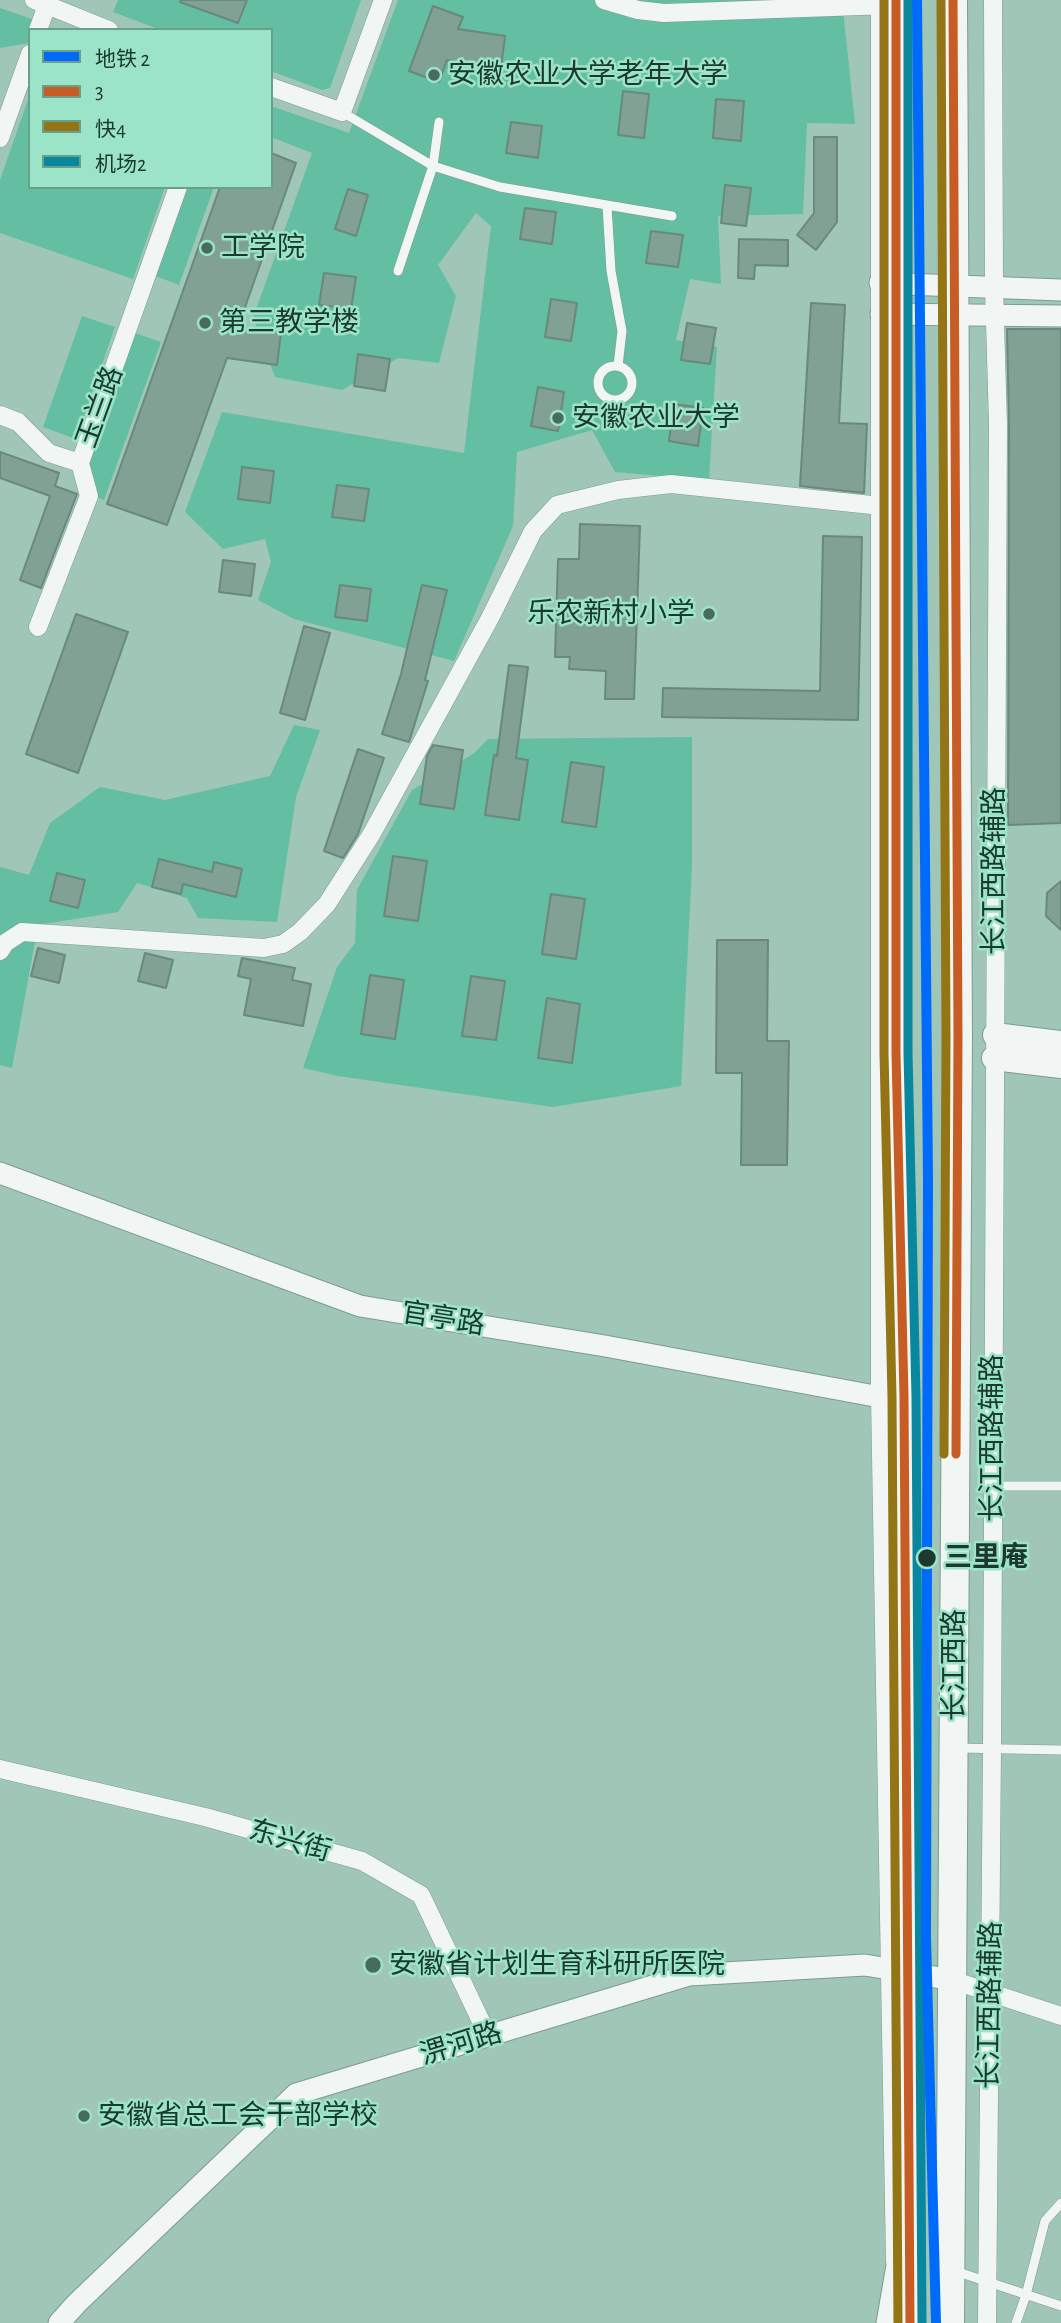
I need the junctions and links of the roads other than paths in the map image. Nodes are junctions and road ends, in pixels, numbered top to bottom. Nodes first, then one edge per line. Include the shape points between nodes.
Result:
1 (383, 0) edge
2 (604, 0) edge
3 (953, 0) edge
4 (993, 0) edge
5 (40, 3) edge
6 (888, 3) edge
7 (38, 28) edge
8 (104, 28) edge
9 (28, 60) edge
10 (273, 88) edge
11 (342, 112) junction
12 (439, 122) dead end
13 (0, 138) edge
14 (433, 166) junction
15 (177, 189) edge
16 (607, 206) junction
17 (672, 216) dead end
18 (398, 271) dead end
19 (888, 284) junction
20 (955, 286) junction
21 (994, 288) junction
22 (1061, 290) edge
23 (888, 314) junction
24 (995, 314) junction
25 (956, 315) junction
26 (1061, 316) edge
27 (618, 366) dead end
28 (0, 415) edge
29 (80, 463) junction
30 (881, 506) junction
31 (38, 627) dead end
32 (0, 951) edge
33 (1061, 1043) edge
34 (994, 1047) junction
35 (1061, 1066) edge
36 (0, 1173) edge
37 (892, 1397) junction
38 (992, 1486) junction
39 (1061, 1486) edge
40 (955, 1748) junction
41 (992, 1749) junction
42 (1061, 1750) edge
43 (0, 1769) edge
44 (898, 1971) junction
45 (952, 1980) junction
46 (990, 1993) junction
47 (1061, 2016) edge
48 (488, 2036) junction
49 (908, 2202) junction
50 (1061, 2203) edge
51 (950, 2269) junction
52 (895, 2277) junction
53 (987, 2281) junction
54 (1026, 2295) junction
55 (1061, 2306) edge
56 (59, 2323) edge
57 (887, 2323) edge
58 (910, 2323) edge
59 (950, 2323) edge
60 (987, 2323) edge
61 (1016, 2323) edge

1 - 11 street
2 - 6 street via 664,13
3 - 20 highway, 长江西路
4 - 21 street, 长江西路辅路
5 - 7 street
5 - 8 street
6 - 19 highway, 长江西路
9 - 13 street
10 - 11 street
11 - 14 lane
12 - 14 lane
14 - 16 lane via 500,187
14 - 18 lane
15 - 29 street, 玉兰路
16 - 17 lane
16 - 27 lane via 611,271 622,331
19 - 20 street
19 - 23 highway, 长江西路
20 - 21 street
20 - 25 highway, 长江西路
21 - 22 street
21 - 24 street, 长江西路辅路
23 - 25 street
23 - 30 street
23 - 37 highway, 长江西路 via 896,1053
24 - 25 street
24 - 26 street
24 - 34 street, 长江西路辅路
25 - 40 highway, 长江西路
28 - 29 street via 18,422 49,453
29 - 31 street, 玉兰路 via 89,496
30 - 32 street via 671,484 618,490 557,505 533,531 370,835 327,904 300,932 264,948 22,932
30 - 37 street
33 - 34 main road
34 - 35 main road
34 - 38 street, 长江西路辅路
36 - 37 street, 官亭路 via 360,1306
37 - 44 highway, 长江西路
38 - 39 lane
38 - 41 street, 长江西路辅路
40 - 41 lane
40 - 45 highway, 长江西路
41 - 42 lane
41 - 46 street, 长江西路辅路
43 - 48 street, 东兴街 via 205,1817 362,1861 421,1895
44 - 45 street, 淠河路
44 - 48 street, 淠河路 via 865,1965 689,1975
44 - 49 highway, 长江西路
44 - 52 street
45 - 46 street
45 - 51 highway, 长江西路
46 - 47 street
46 - 53 street, 长江西路辅路
48 - 56 street, 淠河路 via 296,2094
49 - 52 street
49 - 58 highway, 长江西路
50 - 54 lane via 1045,2221
51 - 53 lane
51 - 59 highway, 长江西路
52 - 57 street
53 - 54 lane
53 - 60 street, 长江西路辅路
54 - 55 lane
54 - 61 lane

